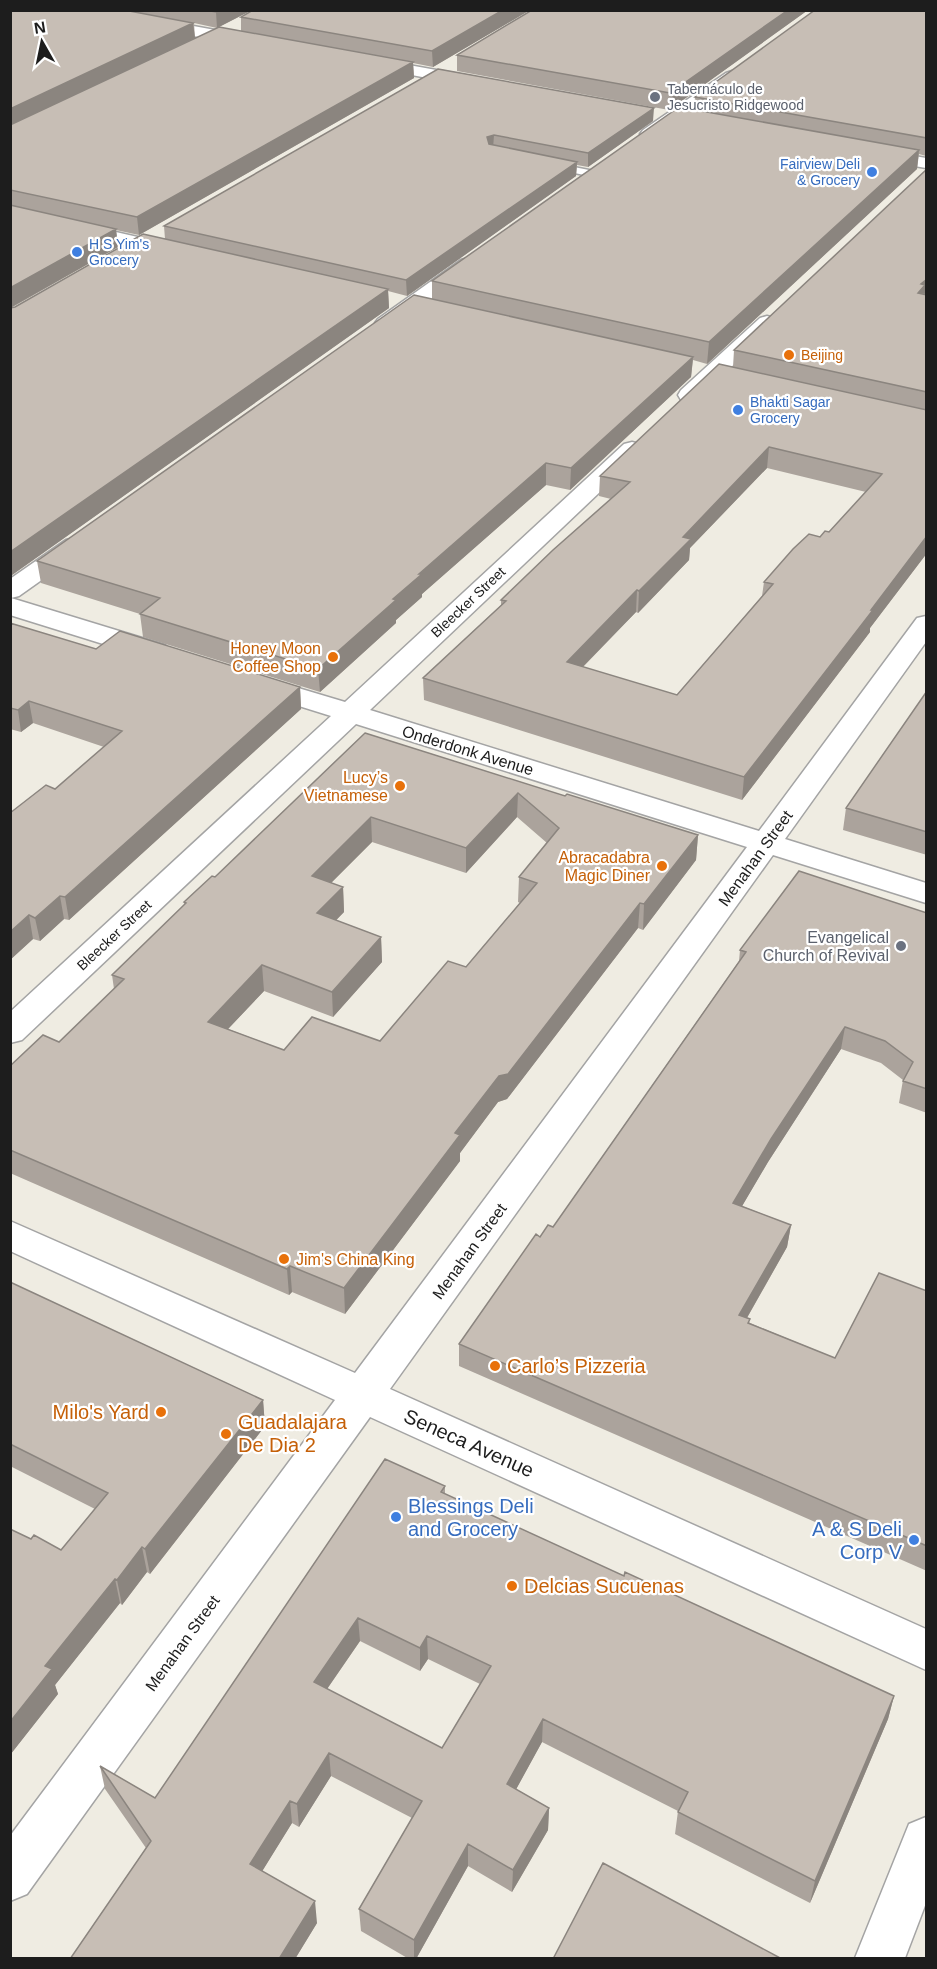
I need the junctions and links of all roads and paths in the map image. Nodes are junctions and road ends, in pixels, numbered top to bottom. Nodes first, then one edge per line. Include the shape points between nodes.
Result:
1 (78, 10) edge
2 (239, 26) edge
3 (218, 36) junction
4 (264, 44) edge
5 (196, 47) edge
6 (462, 60) edge
7 (356, 61) edge
8 (749, 64) edge
9 (435, 75) junction
10 (487, 84) edge
11 (414, 87) edge
12 (651, 113) edge
13 (683, 119) junction
14 (631, 147) edge
15 (857, 150) edge
16 (612, 160) edge
17 (537, 162) edge
18 (927, 163) edge
19 (594, 174) junction
20 (575, 187) edge
21 (10, 214) edge
22 (164, 232) edge
23 (142, 244) junction
24 (482, 254) edge
25 (188, 255) edge
26 (116, 259) edge
27 (383, 299) edge
28 (410, 305) junction
29 (781, 309) edge
30 (433, 310) edge
31 (367, 336) edge
32 (685, 367) edge
33 (724, 376) junction
34 (674, 409) edge
35 (648, 433) edge
36 (88, 535) edge
37 (10, 591) edge
38 (10, 606) edge
39 (927, 624) edge
40 (179, 659) edge
41 (236, 677) edge
42 (351, 713) junction
43 (767, 843) junction
44 (927, 893) edge
45 (10, 1032) edge
46 (10, 1235) edge
47 (363, 1395) junction
48 (927, 1650) edge
49 (927, 1841) edge
50 (10, 1878) edge
51 (880, 1959) edge

1 - 3 street
2 - 3 street
3 - 4 street
3 - 5 street
6 - 9 street
7 - 9 street
8 - 13 street
9 - 10 street
9 - 11 street
12 - 13 street
13 - 14 street
15 - 18 street
16 - 19 street
17 - 19 lane
19 - 20 street
21 - 23 street
22 - 23 street
23 - 25 street
23 - 26 street
24 - 28 street
27 - 28 street
28 - 30 street
28 - 31 street
29 - 33 street
32 - 33 street
33 - 34 street
35 - 42 street, Bleecker Street
36 - 37 street
38 - 40 street
39 - 43 street, Menahan Street
41 - 42 street, Onderdonk Avenue
42 - 43 street, Onderdonk Avenue
42 - 45 street, Bleecker Street
43 - 44 street, Onderdonk Avenue
43 - 47 street, Menahan Street
46 - 47 street, Seneca Avenue
47 - 48 street, Seneca Avenue
47 - 50 street, Menahan Street
49 - 51 street

